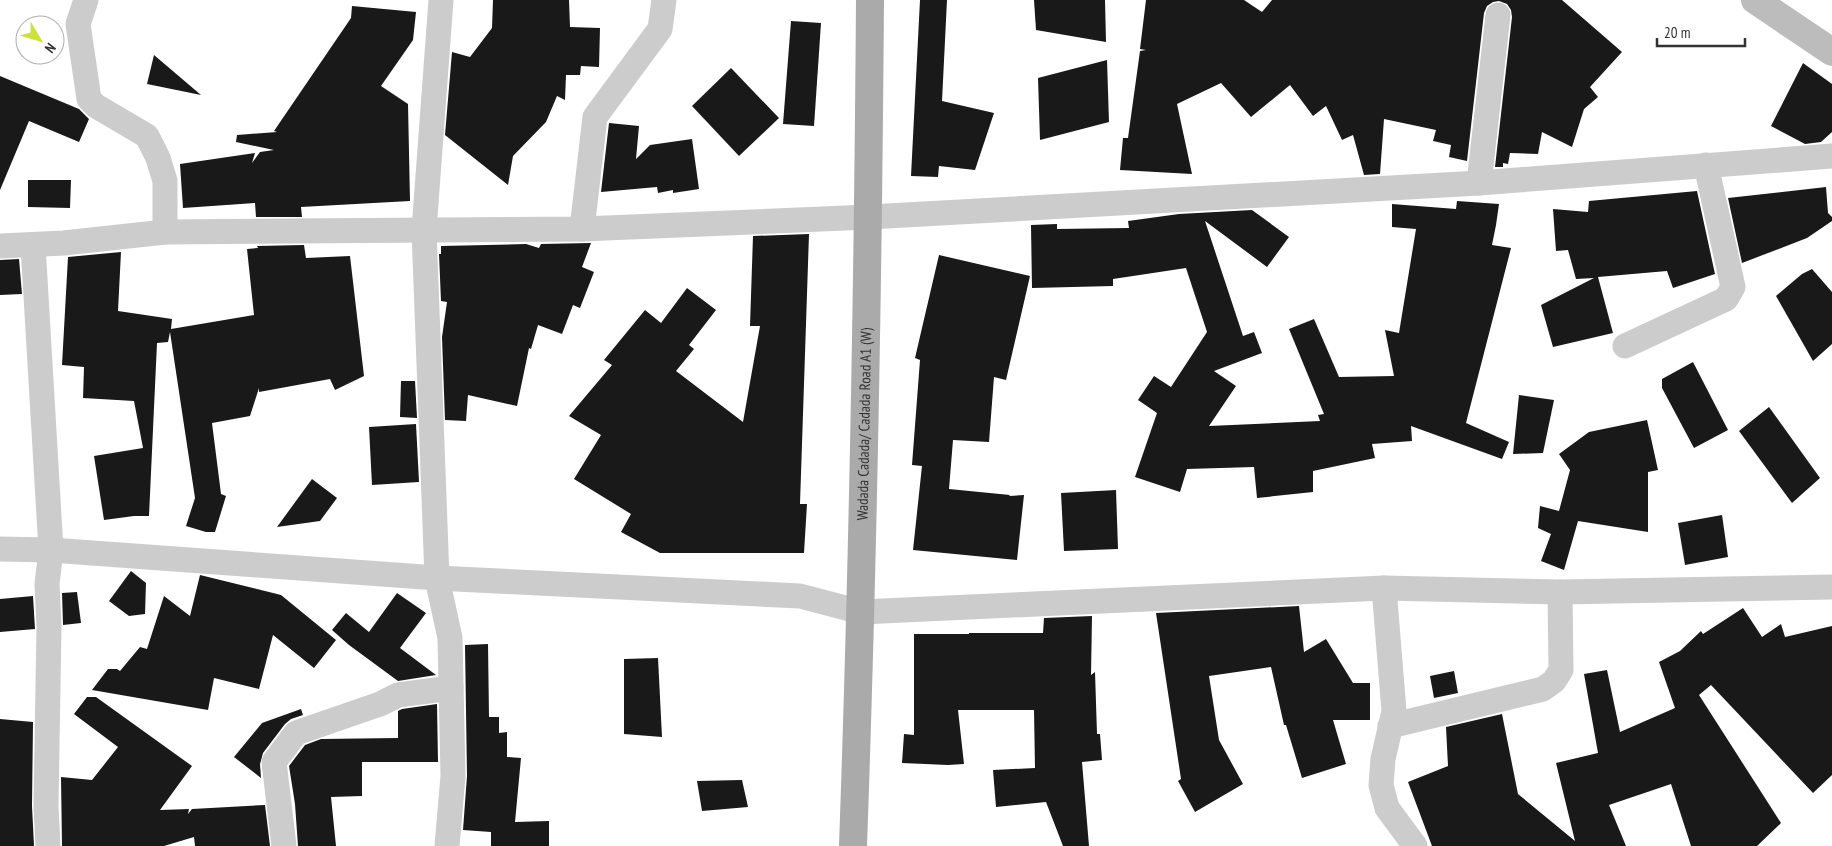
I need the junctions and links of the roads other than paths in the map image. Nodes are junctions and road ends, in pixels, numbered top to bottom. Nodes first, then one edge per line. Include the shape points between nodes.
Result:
1 (86, 0) edge
2 (441, 0) edge
3 (664, 0) edge
4 (870, 0) edge
5 (1755, 0) edge
6 (1498, 15) dead end
7 (1832, 52) edge
8 (1832, 156) edge
9 (1706, 165) junction
10 (1479, 183) junction
11 (869, 217) junction
12 (582, 229) junction
13 (424, 230) junction
14 (165, 232) junction
15 (33, 245) junction
16 (0, 246) edge
17 (1625, 346) dead end
18 (0, 550) edge
19 (51, 550) junction
20 (437, 578) junction
21 (1384, 588) junction
22 (1832, 588) edge
23 (1560, 592) junction
24 (861, 612) junction
25 (451, 688) junction
26 (1390, 726) junction
27 (48, 846) edge
28 (284, 846) edge
29 (448, 846) edge
30 (853, 846) edge
31 (1415, 846) edge

1 - 14 street via 78,24 89,99 147,136 165,181
2 - 13 street
3 - 12 street via 660,29 595,117
4 - 11 main road, Wadada Cadada/ Cadada Road A1 (W)
5 - 7 street
6 - 10 street
8 - 9 street
9 - 10 street
9 - 17 street via 1733,287 1726,299
10 - 11 street
11 - 12 street
11 - 24 main road, Wadada Cadada/ Cadada Road A1 (W)
12 - 13 street
13 - 14 street
13 - 20 street
14 - 15 street
15 - 16 street
15 - 19 street
18 - 19 street
19 - 20 street
19 - 27 street via 47,584
20 - 24 street via 800,596
20 - 25 street via 450,638
21 - 23 street
21 - 24 street
21 - 26 street via 1394,711
22 - 23 street
23 - 26 street via 1561,670 1554,681 1543,689
24 - 30 main road, Wadada Cadada/ Cadada Road A1 (W)
25 - 28 street via 398,695 296,733 274,762
25 - 29 street via 453,776
26 - 31 street via 1380,785 1387,808

